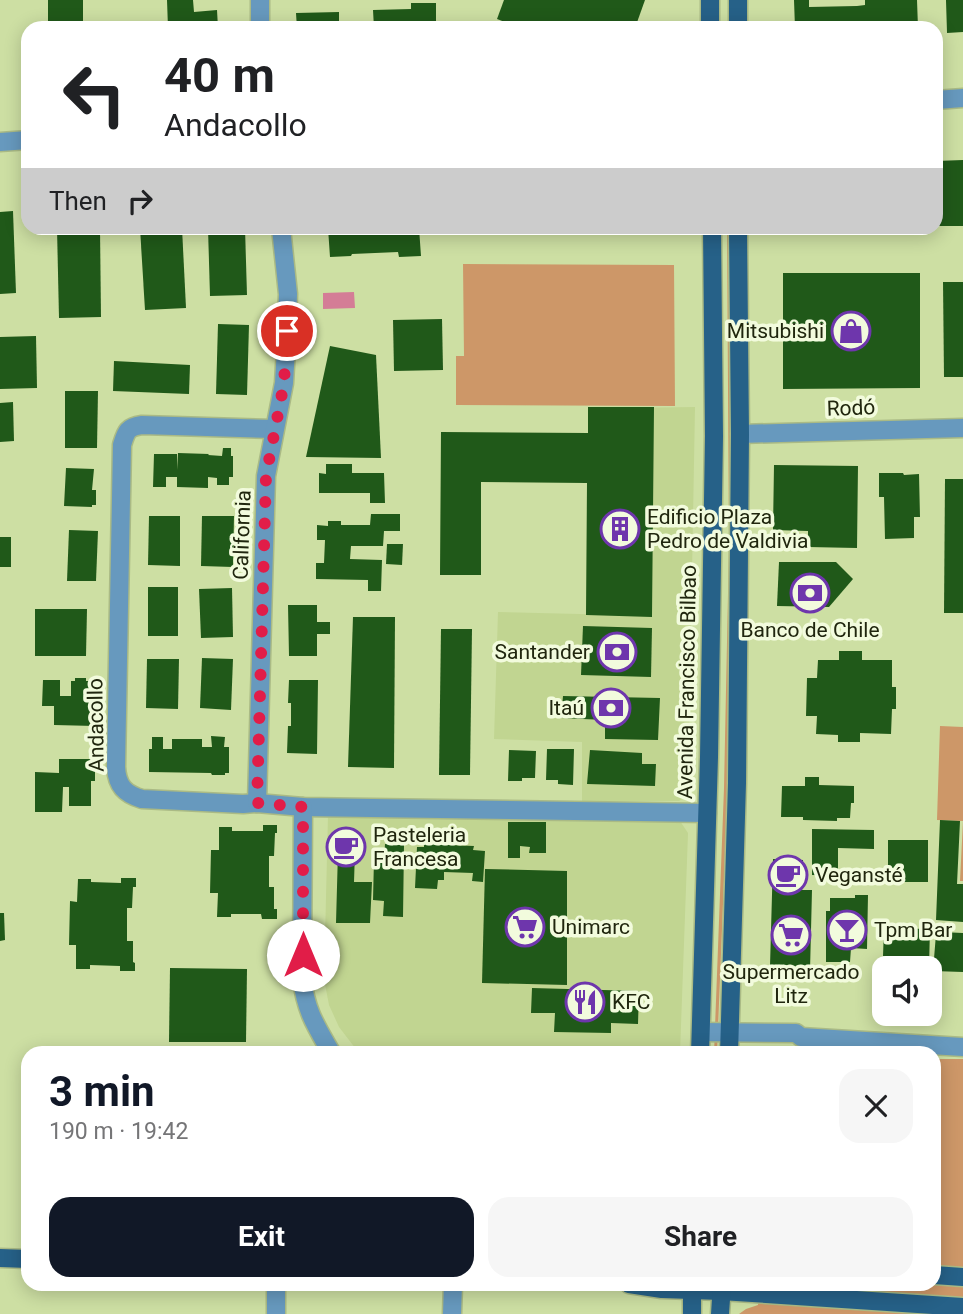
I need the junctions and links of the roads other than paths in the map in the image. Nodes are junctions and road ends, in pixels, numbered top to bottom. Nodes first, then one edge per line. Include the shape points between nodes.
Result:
1 (260, 0) edge
2 (710, 0) edge
3 (738, 0) edge
4 (260, 21) edge
5 (710, 21) edge
6 (738, 21) edge
7 (963, 98) edge
8 (943, 99) edge
9 (21, 141) edge
10 (0, 142) edge
11 (282, 235) edge
12 (712, 235) edge
13 (738, 235) edge
14 (963, 428) edge
15 (274, 429) junction
16 (740, 434) junction
17 (257, 803) junction
18 (303, 807) junction
19 (707, 813) junction
20 (701, 1032) junction
21 (730, 1033) junction
22 (328, 1046) edge
23 (700, 1046) edge
24 (729, 1046) edge
25 (963, 1047) edge
26 (0, 1258) edge
27 (21, 1259) edge
28 (941, 1275) edge
29 (963, 1277) edge
30 (276, 1291) edge
31 (453, 1291) edge
32 (692, 1291) edge
33 (721, 1291) edge
34 (759, 1291) edge
35 (963, 1307) edge
36 (275, 1314) edge
37 (452, 1314) edge
38 (692, 1314) edge
39 (720, 1314) edge

1 - 4 street
2 - 5 main road
3 - 6 main road
7 - 8 street
9 - 10 street
11 - 15 street, California via 288,313 284,383
12 - 19 main road, Avenida Francisco Bilbao
13 - 16 main road
14 - 16 street, Rodó
15 - 17 street, California via 266,476
15 - 17 street, Andacollo via 142,425 126,433 122,445 117,775 130,796 142,799
16 - 21 main road
17 - 18 street, Andacollo
18 - 19 street, Andacollo
18 - 22 street via 302,979 308,1009
19 - 20 main road, Avenida Francisco Bilbao
20 - 21 street
20 - 23 main road, Avenida Francisco Bilbao
21 - 24 main road
21 - 25 street via 796,1033 801,1037
26 - 27 main road
28 - 29 main road
30 - 36 street
31 - 37 street
32 - 38 main road
33 - 39 main road
34 - 35 main road

